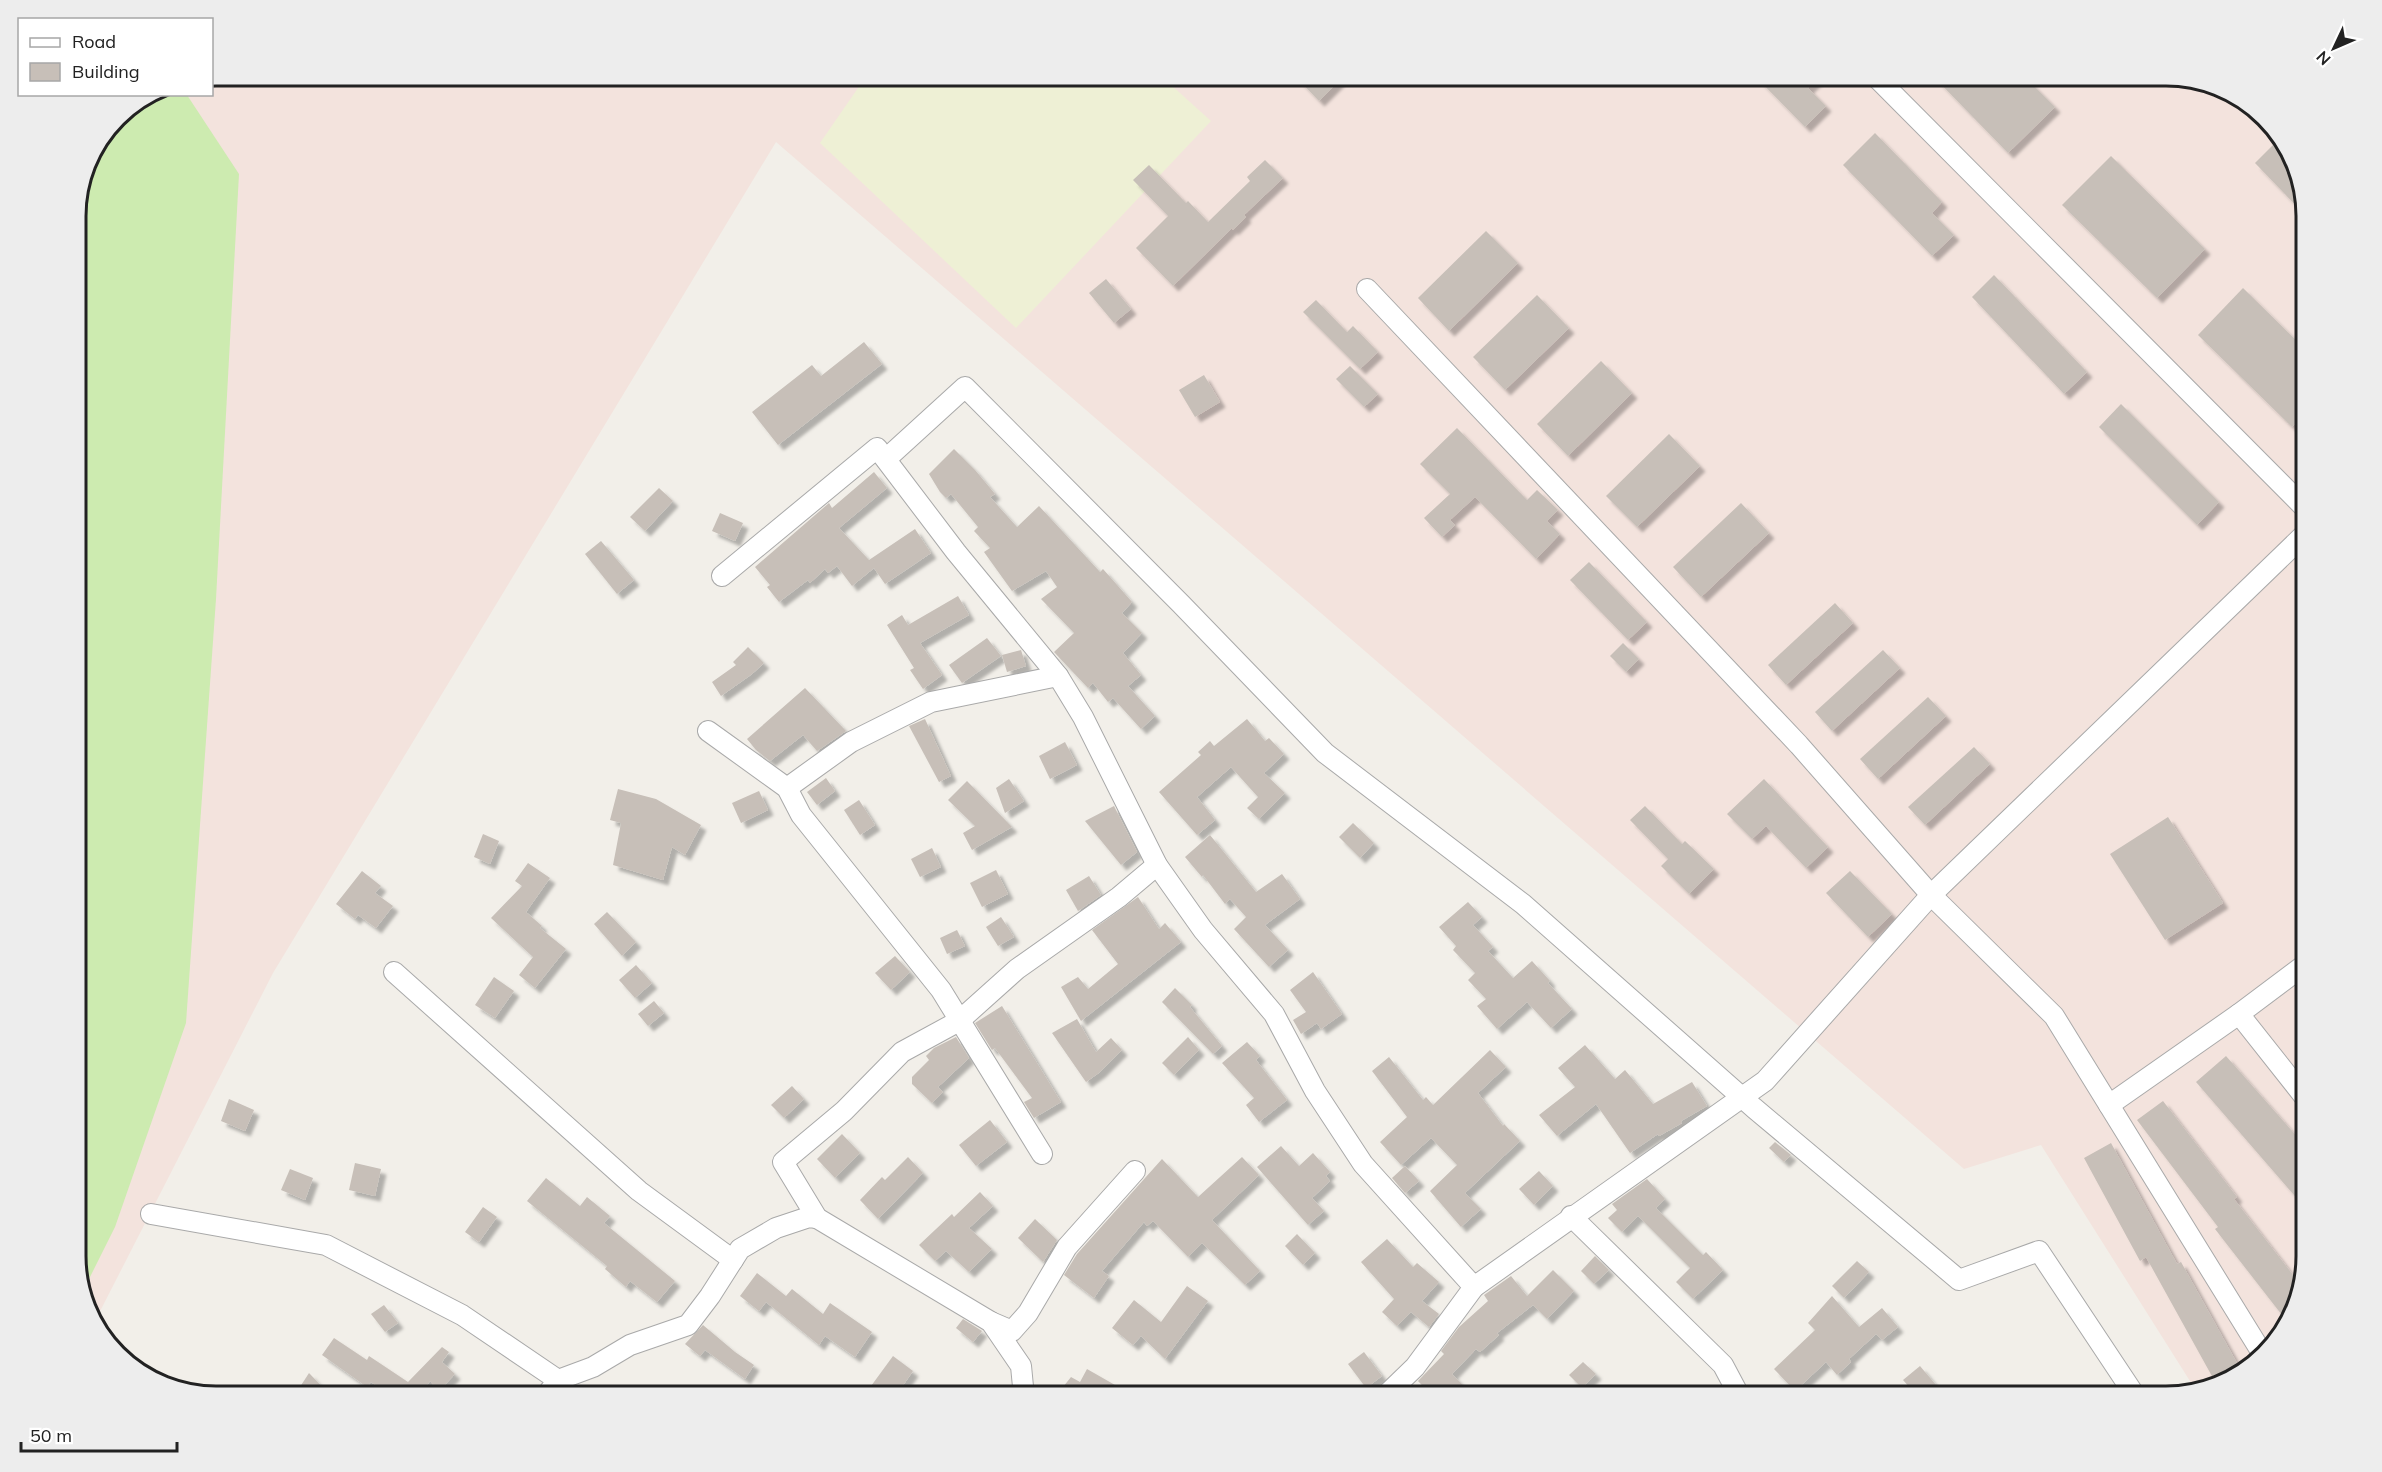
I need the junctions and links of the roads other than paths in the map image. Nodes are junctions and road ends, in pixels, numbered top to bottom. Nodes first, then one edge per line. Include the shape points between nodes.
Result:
1 (1885, 86) edge
2 (1367, 289) dead end
3 (886, 459) junction
4 (2296, 499) edge
5 (2296, 543) edge
6 (722, 576) dead end
7 (1058, 676) junction
8 (708, 731) dead end
9 (787, 788) junction
10 (1157, 865) junction
11 (1931, 895) junction
12 (2296, 971) edge
13 (394, 972) dead end
14 (2239, 1014) junction
15 (959, 1021) junction
16 (2296, 1086) edge
17 (1742, 1098) junction
18 (2109, 1105) junction
19 (1042, 1154) dead end
20 (1135, 1171) dead end
21 (151, 1214) dead end
22 (1570, 1216) junction
23 (818, 1218) junction
24 (733, 1260) junction
25 (1473, 1287) junction
26 (991, 1322) junction
27 (2259, 1347) edge
28 (558, 1380) junction
29 (553, 1386) edge
30 (1023, 1386) edge
31 (1395, 1386) edge
32 (1734, 1386) edge
33 (2129, 1386) edge

1 - 4 street
2 - 11 street via 1799,745
3 - 6 street via 877,448
3 - 7 street
3 - 17 street via 965,387 1325,753 1523,904
5 - 11 street
7 - 9 street via 931,702 851,742
7 - 10 street via 1083,717
8 - 9 street
9 - 15 street via 801,815 941,990
10 - 15 street via 1119,897 1017,969
10 - 25 street via 1203,930 1274,1014 1315,1091 1363,1164
11 - 17 street via 1764,1081
11 - 18 street via 2054,1016
12 - 14 street
13 - 24 street via 639,1191
14 - 16 street
14 - 18 street
15 - 19 street
15 - 23 street via 902,1052 844,1111 783,1161
17 - 22 street
17 - 33 street via 1959,1280 2039,1251
18 - 27 street
20 - 26 street via 1067,1247 1028,1313 1012,1331
21 - 28 street via 326,1245 462,1315
22 - 25 street
22 - 32 street via 1723,1365
23 - 24 street via 808,1217 776,1228 740,1249
23 - 26 street
24 - 28 street via 688,1325 630,1345 593,1367
25 - 31 street via 1415,1367
26 - 30 street via 1021,1366
28 - 29 street

